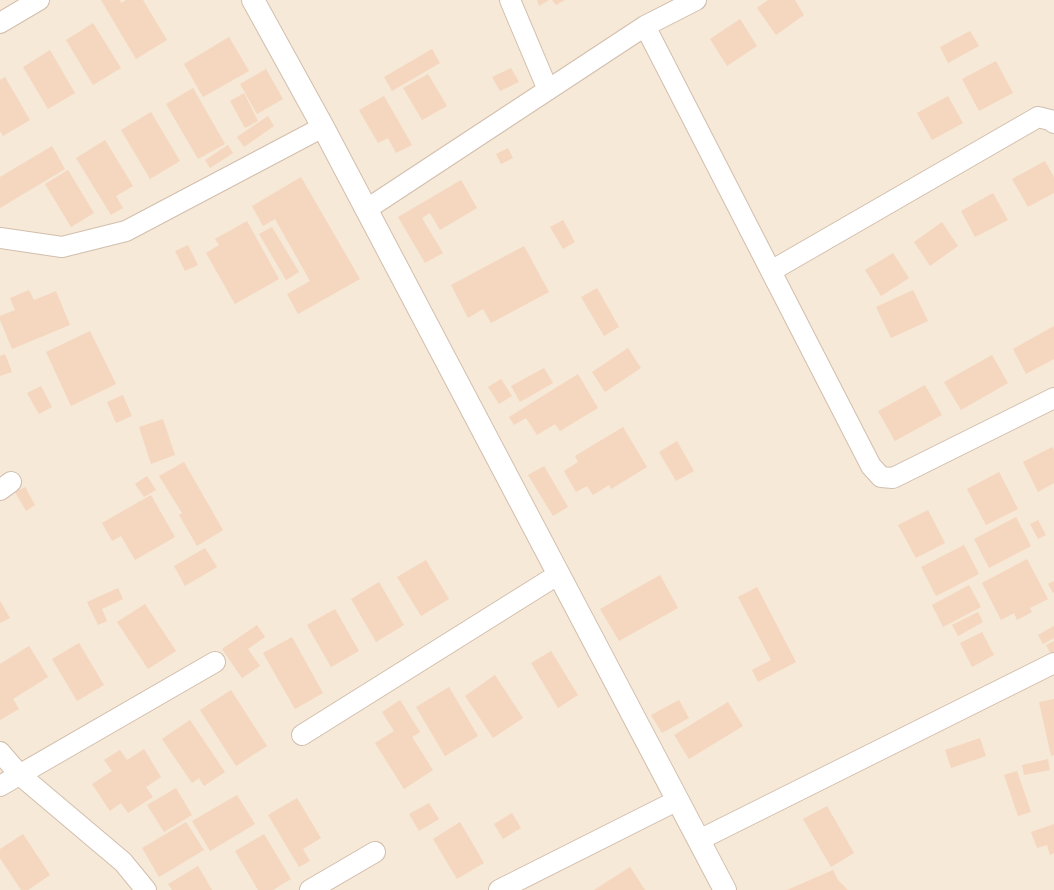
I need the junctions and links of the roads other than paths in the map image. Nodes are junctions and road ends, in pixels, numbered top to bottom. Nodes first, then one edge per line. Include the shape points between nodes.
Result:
1 (39, 0) edge
2 (253, 0) edge
3 (510, 0) edge
4 (692, 0) edge
5 (696, 0) edge
6 (0, 24) edge
7 (646, 26) junction
8 (548, 90) junction
9 (1054, 123) edge
10 (323, 127) junction
11 (367, 209) junction
12 (0, 238) edge
13 (771, 271) junction
14 (1054, 398) edge
15 (559, 574) junction
16 (215, 662) dead end
17 (1054, 663) edge
18 (302, 735) dead end
19 (0, 752) edge
20 (20, 774) junction
21 (0, 786) edge
22 (678, 800) junction
23 (699, 840) junction
24 (375, 852) dead end
25 (146, 890) edge
26 (310, 890) edge
27 (499, 890) edge
28 (724, 890) edge

1 - 6 street
2 - 10 street
3 - 8 street
4 - 5 street
5 - 7 street
7 - 8 street
7 - 13 street
8 - 11 street
9 - 13 street via 1038,117
10 - 11 street
10 - 12 street via 126,231 62,247
11 - 15 street
13 - 14 street via 871,466 881,477 893,478
15 - 18 street
15 - 22 street
16 - 20 street
17 - 23 street
19 - 20 street
20 - 21 street
20 - 25 street via 123,862
22 - 23 street
22 - 27 street
23 - 28 street
24 - 26 street

